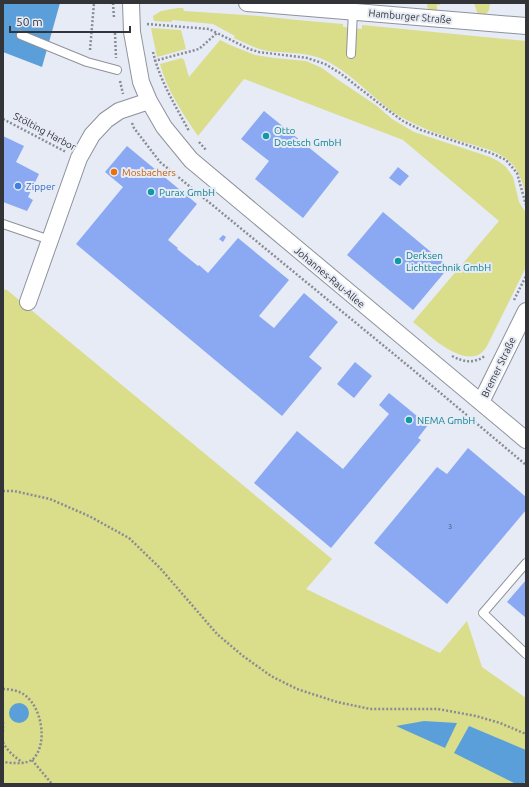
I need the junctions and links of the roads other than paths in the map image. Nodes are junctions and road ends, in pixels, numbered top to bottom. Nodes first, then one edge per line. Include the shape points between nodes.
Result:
1 (131, 3) edge
2 (247, 3) edge
3 (353, 11) junction
4 (526, 26) edge
5 (21, 35) dead end
6 (351, 54) dead end
7 (117, 70) road end
8 (149, 101) junction
9 (3, 224) edge
10 (50, 240) junction
11 (28, 302) dead end
12 (519, 308) edge
13 (481, 402) junction
14 (526, 440) edge
15 (526, 563) edge
16 (526, 654) edge

1 - 8 street, Johannes-Rau-Allee via 132,32 138,66
2 - 3 street, Hamburger Straße
3 - 4 street, Hamburger Straße
3 - 6 lane
5 - 7 lane via 86,62
8 - 10 street via 119,111 92,135 79,158
8 - 13 street, Johannes-Rau-Allee via 164,127 191,160
9 - 10 lane
10 - 11 street
12 - 13 street, Bremer Straße
13 - 14 street, Johannes-Rau-Allee
15 - 16 lane via 483,612

